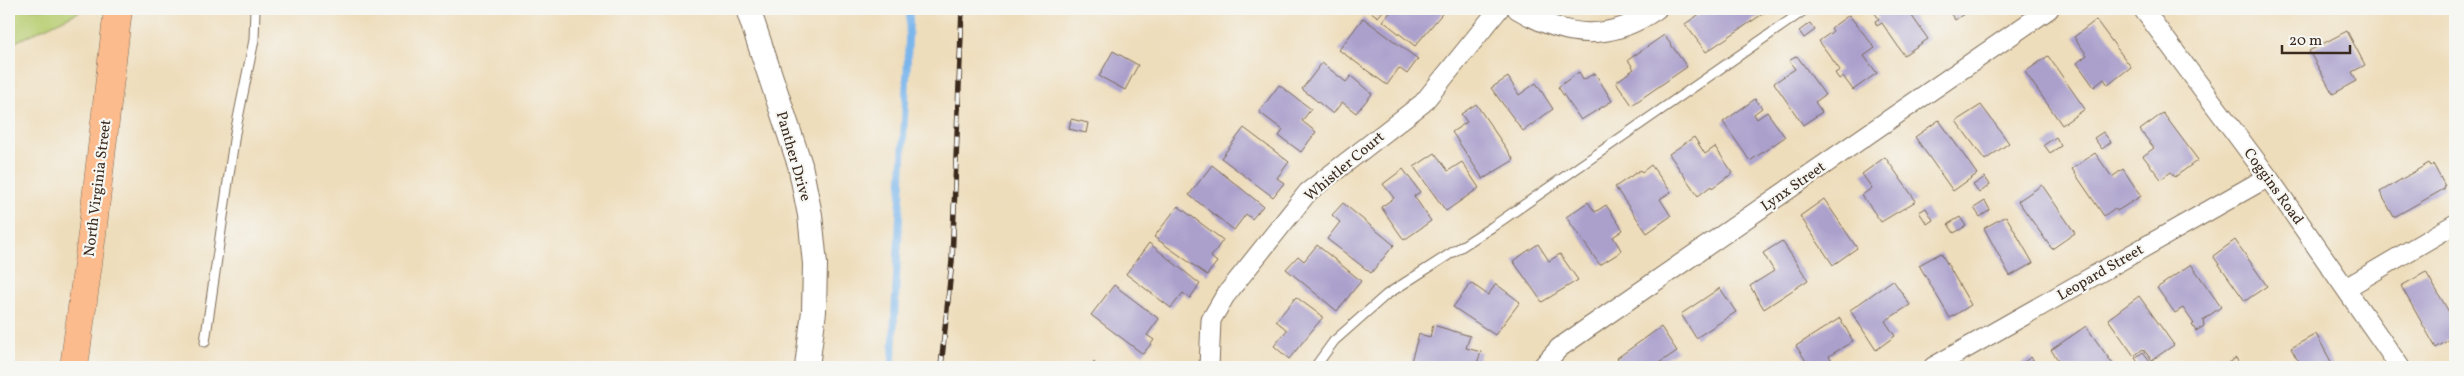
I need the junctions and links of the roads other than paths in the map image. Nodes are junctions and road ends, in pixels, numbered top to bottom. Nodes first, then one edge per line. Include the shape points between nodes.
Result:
1 (118, 9) edge
2 (256, 9) edge
3 (748, 9) edge
4 (1500, 9) edge
5 (1517, 9) edge
6 (1657, 9) edge
7 (1806, 9) edge
8 (2049, 9) edge
9 (2143, 9) edge
10 (2268, 177) junction
11 (2455, 224) edge
12 (2346, 288) junction
13 (205, 342) dead end
14 (74, 367) edge
15 (807, 367) edge
16 (1209, 367) edge
17 (1314, 367) edge
18 (1542, 367) edge
19 (1933, 367) edge
20 (2400, 367) edge

1 - 14 main road, North Virginia Street
2 - 13 lane via 254,40 235,133
3 - 15 street, Panther Drive via 800,165 810,215 815,264 814,311
4 - 16 street, Whistler Court via 1423,103 1308,192 1225,296 1210,320
5 - 6 street via 1538,21 1576,34 1616,29
7 - 17 lane via 1492,227 1386,296 1334,341
8 - 18 street, Lynx Street via 1559,348
9 - 10 street, Coggins Road
10 - 12 street, Coggins Road
10 - 19 street, Leopard Street
11 - 12 street
12 - 20 street, Coggins Road

